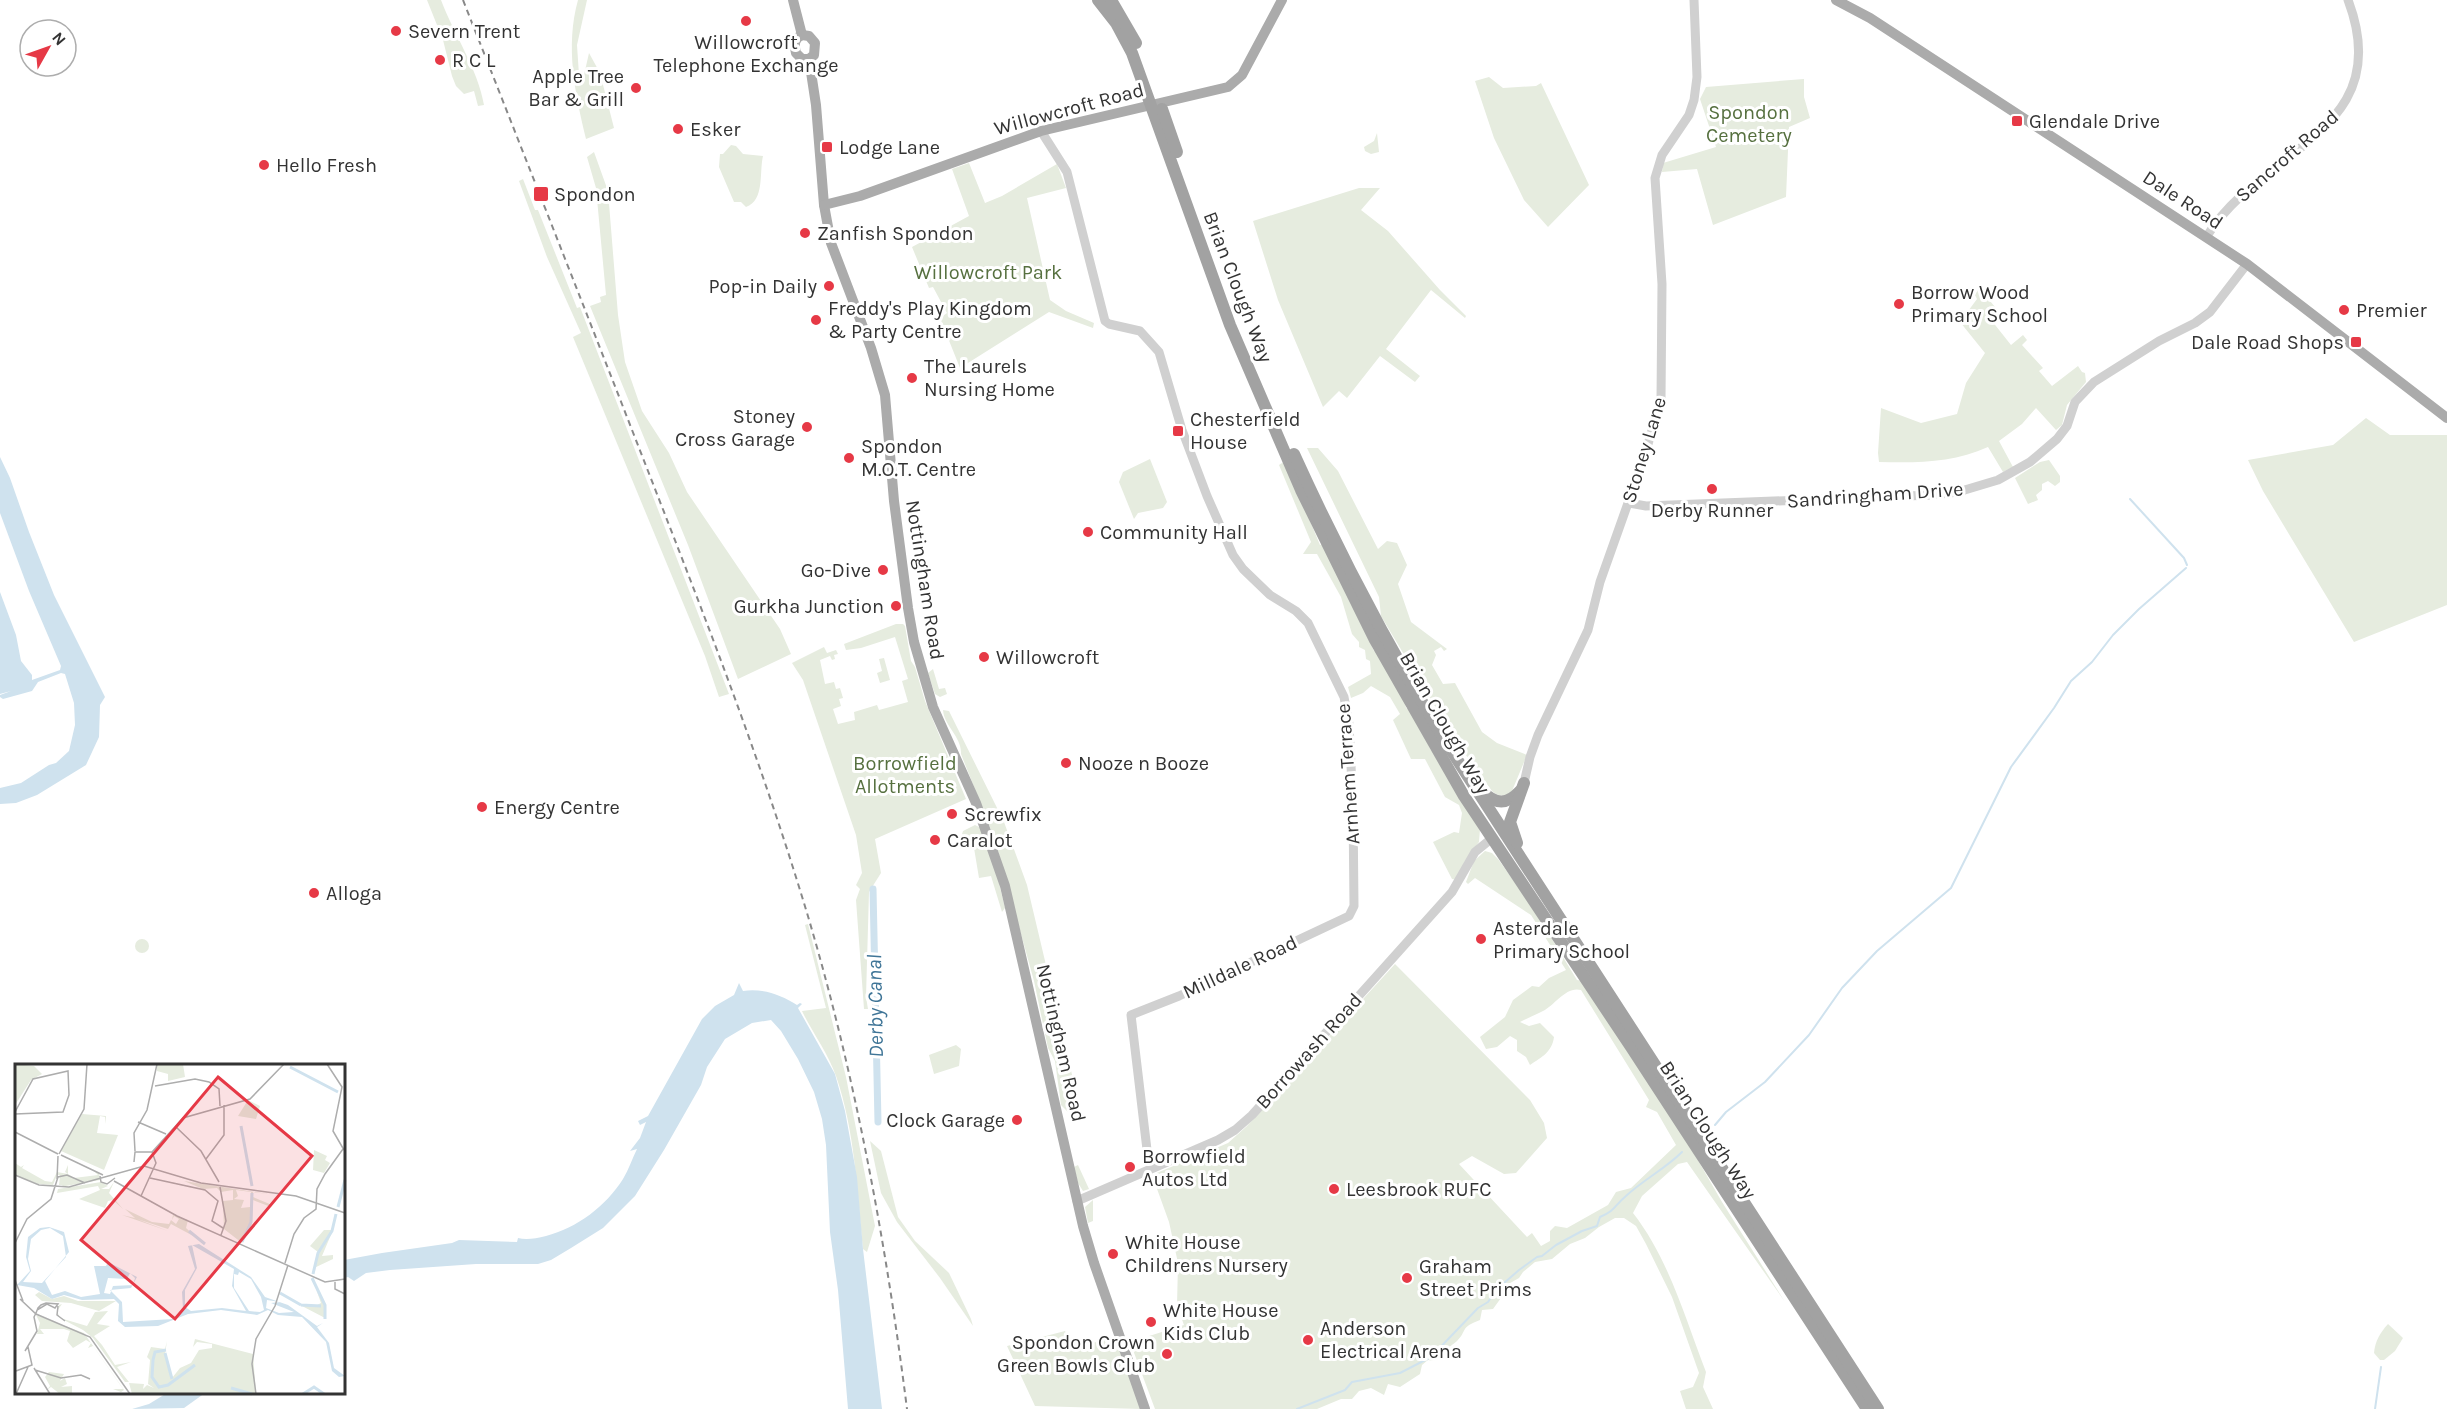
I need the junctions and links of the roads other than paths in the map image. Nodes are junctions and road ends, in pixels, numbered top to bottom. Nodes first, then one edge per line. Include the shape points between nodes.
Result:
1 (793, 0) edge
2 (1098, 0) edge
3 (1111, 0) edge
4 (1282, 0) edge
5 (1694, 0) edge
6 (1836, 0) edge
7 (2348, 0) edge
8 (802, 35) junction
9 (808, 60) junction
10 (1148, 82) junction
11 (1164, 128) junction
12 (1041, 131) junction
13 (824, 205) junction
14 (2207, 236) junction
15 (2247, 264) junction
16 (2447, 418) edge
17 (1629, 503) junction
18 (1465, 773) junction
19 (1522, 787) junction
20 (1491, 839) junction
21 (1547, 900) junction
22 (1349, 916) joint
23 (1152, 1168) junction
24 (1077, 1201) junction
25 (1145, 1409) edge
26 (1867, 1409) edge
27 (1878, 1409) edge

1 - 8 main road
2 - 10 highway, Brian Clough Way
3 - 10 highway, Brian Clough Way via 1132,34
4 - 12 main road, Willowcroft Road via 1242,74 1230,86
5 - 17 street, Stoney Lane via 1694,99 1685,121 1662,155 1654,178 1662,284 1663,388
6 - 14 main road, Dale Road via 1888,29
7 - 14 street, Sancroft Road via 2360,54 2349,98 2333,119 2224,211
8 - 9 main road via 795,43 796,53
8 - 9 main road via 815,43 816,50
9 - 13 main road, Nottingham Road via 816,105
10 - 11 highway, Brian Clough Way
11 - 18 highway, Brian Clough Way via 1229,302 1307,483 1383,634
11 - 20 highway, Brian Clough Way via 1220,299 1309,508 1375,640
12 - 13 main road, Willowcroft Road via 860,196
12 - 22 street, Arnhem Terrace via 1066,172 1104,318 1109,324 1134,328 1153,342 1190,454 1233,555 1265,590 1308,623 1344,697 1353,807 1354,906
13 - 24 main road, Nottingham Road via 831,243 883,386 908,608 921,672 979,810 1005,886
14 - 15 main road, Dale Road
15 - 16 main road, Dale Road
15 - 17 street, Sandringham Drive via 2210,312 2094,381 2075,402 2067,426 2057,439 2030,462 1998,480 1932,495 1646,506
17 - 19 street, Stoney Lane via 1599,582 1588,630 1538,735
18 - 19 highway via 1495,801 1505,802
18 - 21 highway, Brian Clough Way
19 - 21 highway via 1511,817 1511,830
20 - 23 street, Borrowash Road via 1475,852 1452,892 1252,1115 1218,1140
20 - 26 highway, Brian Clough Way
21 - 27 highway, Brian Clough Way
22 - 23 street, Milldale Road via 1131,1015
23 - 24 street, Borrowash Road
24 - 25 main road, Nottingham Road via 1094,1263

